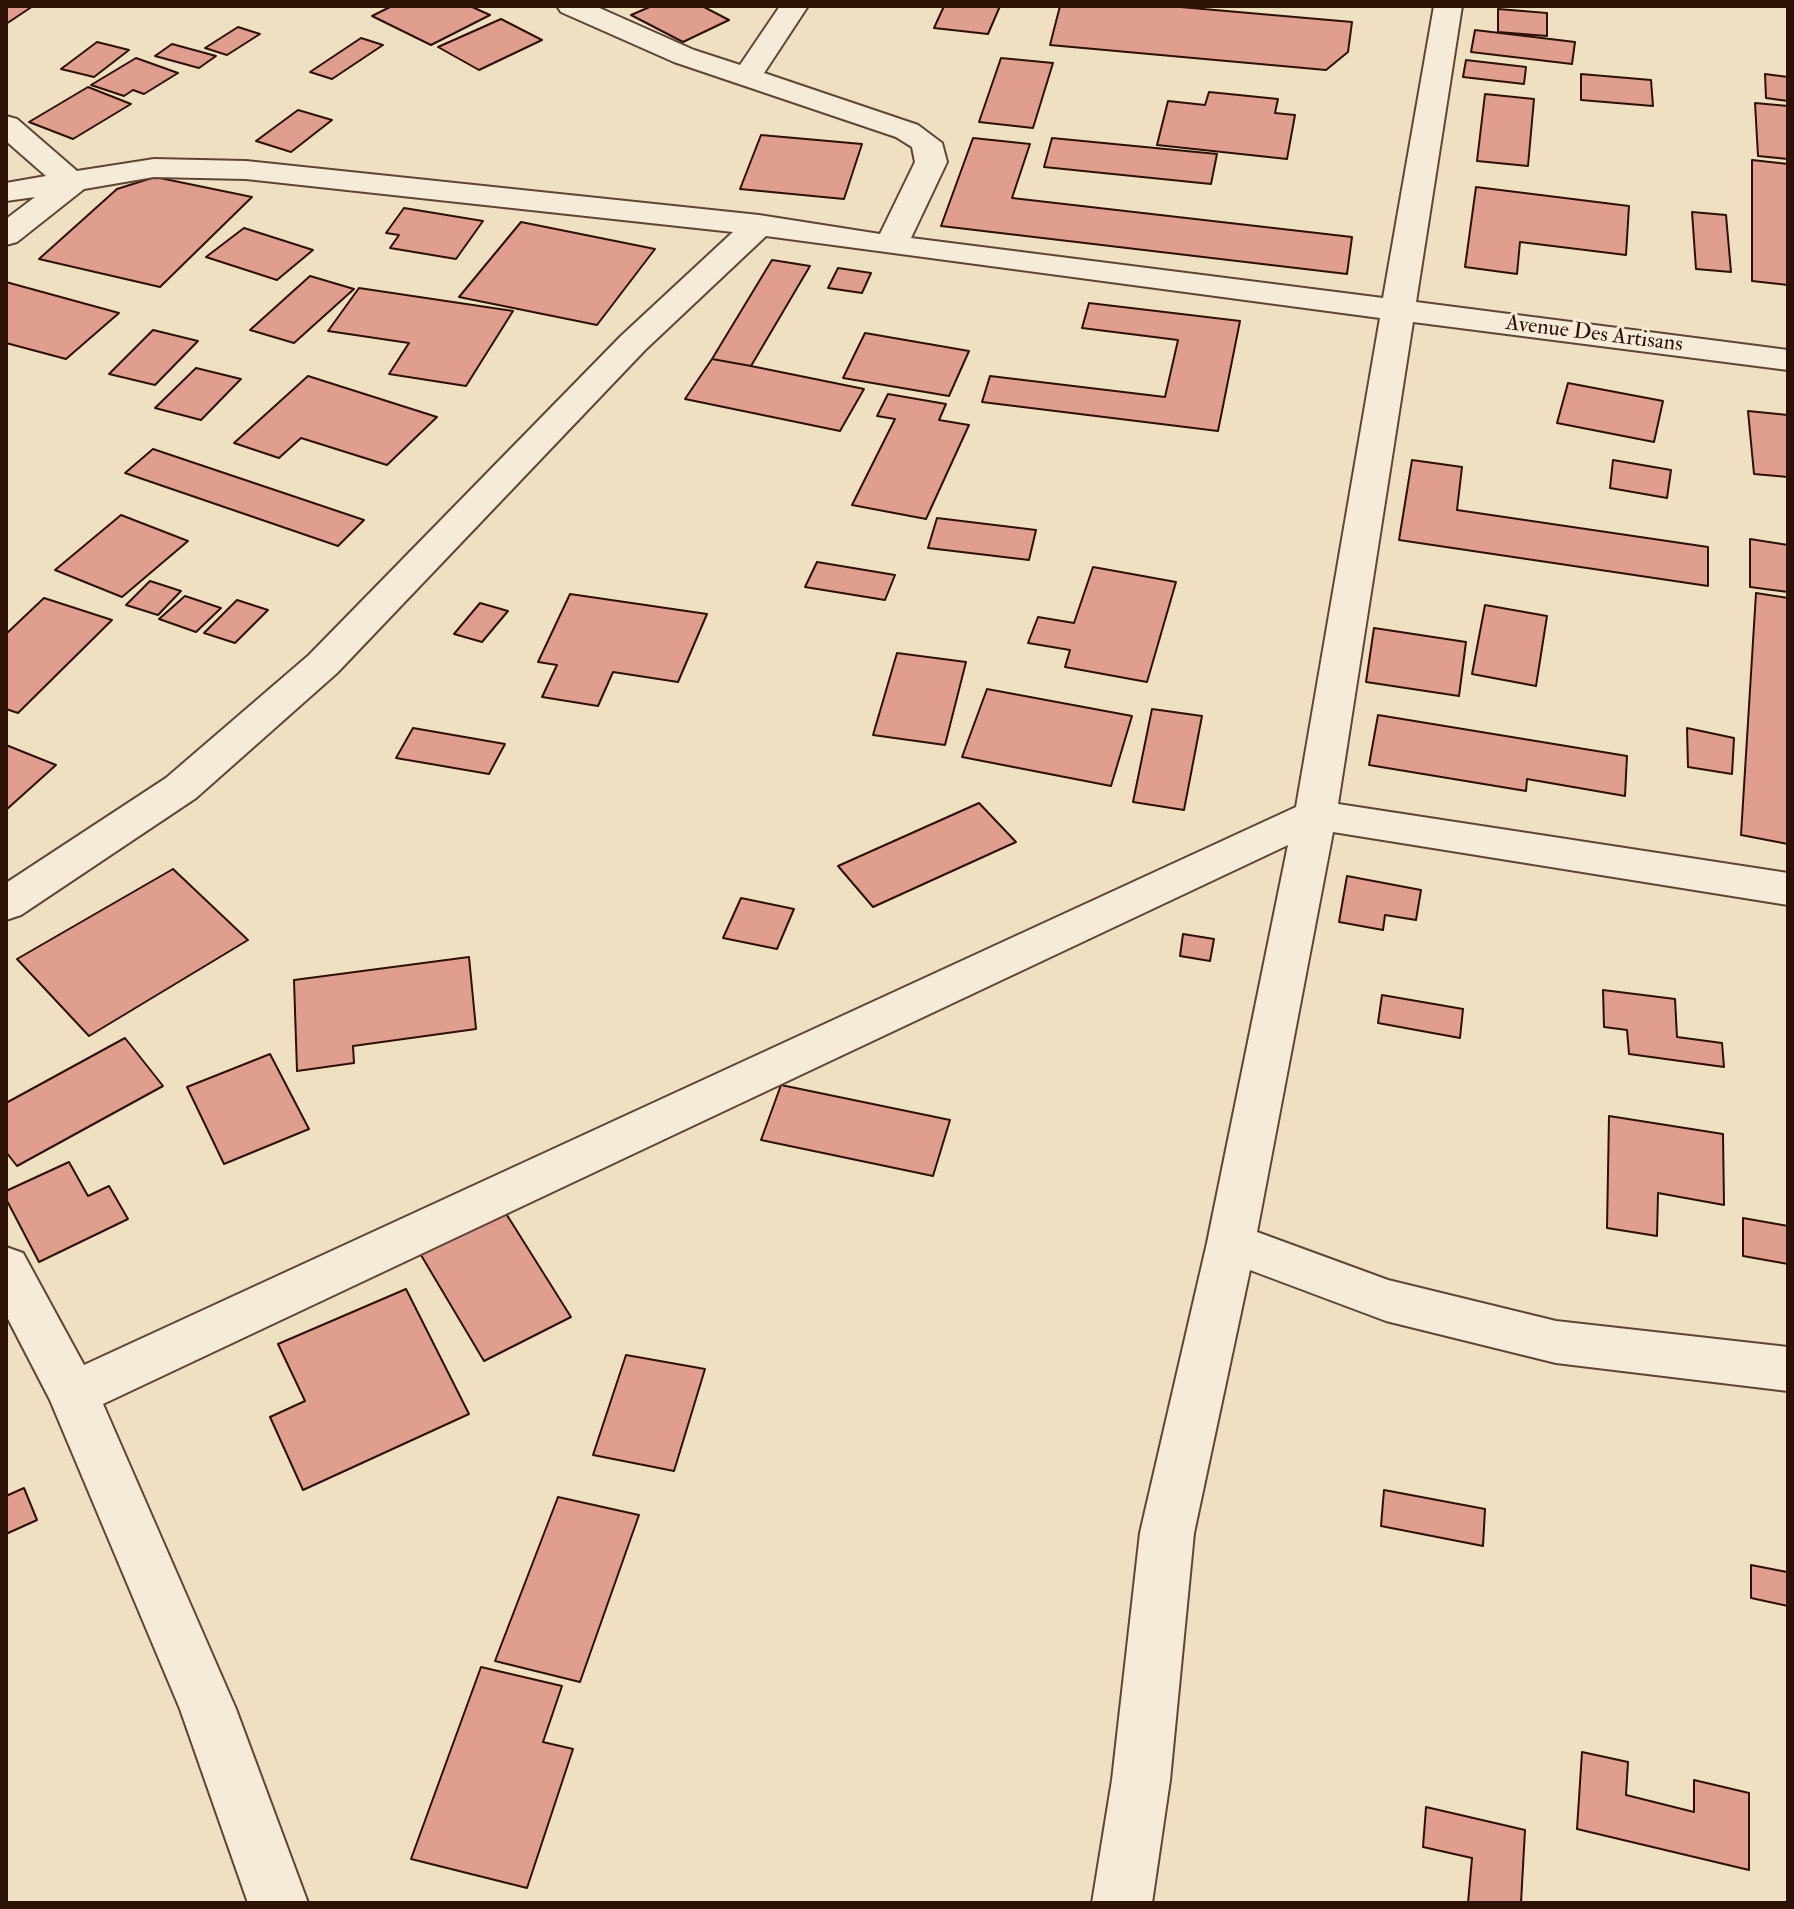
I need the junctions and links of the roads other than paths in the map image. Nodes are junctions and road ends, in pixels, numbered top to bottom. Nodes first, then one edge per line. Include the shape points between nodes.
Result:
1 (571, 6) edge
2 (794, 6) edge
3 (1448, 6) edge
4 (747, 77) junction
5 (6, 125) edge
6 (72, 183) junction
7 (6, 192) edge
8 (759, 225) junction
9 (6, 235) edge
10 (891, 245) junction
11 (1399, 310) junction
12 (1788, 360) edge
13 (1315, 815) junction
14 (1788, 889) edge
15 (6, 904) edge
16 (1231, 1243) junction
17 (6, 1267) edge
18 (1788, 1369) edge
19 (73, 1394) junction
20 (278, 1903) edge
21 (1122, 1903) edge

1 - 4 street via 684,56
2 - 4 street
3 - 11 street
4 - 10 street via 907,131 927,143 931,162
5 - 6 street
6 - 7 street, Avenue Des Artisans
6 - 8 street, Avenue Des Artisans via 154,168 246,170
6 - 9 street
8 - 10 street, Avenue Des Artisans
8 - 15 street via 633,343 323,664 181,788
10 - 11 street, Avenue Des Artisans
11 - 12 street, Avenue Des Artisans
11 - 13 street
13 - 14 street
13 - 16 street
13 - 19 street
16 - 18 street via 1386,1300 1556,1342
16 - 21 street via 1167,1533 1141,1780
17 - 19 street
19 - 20 street via 208,1709

